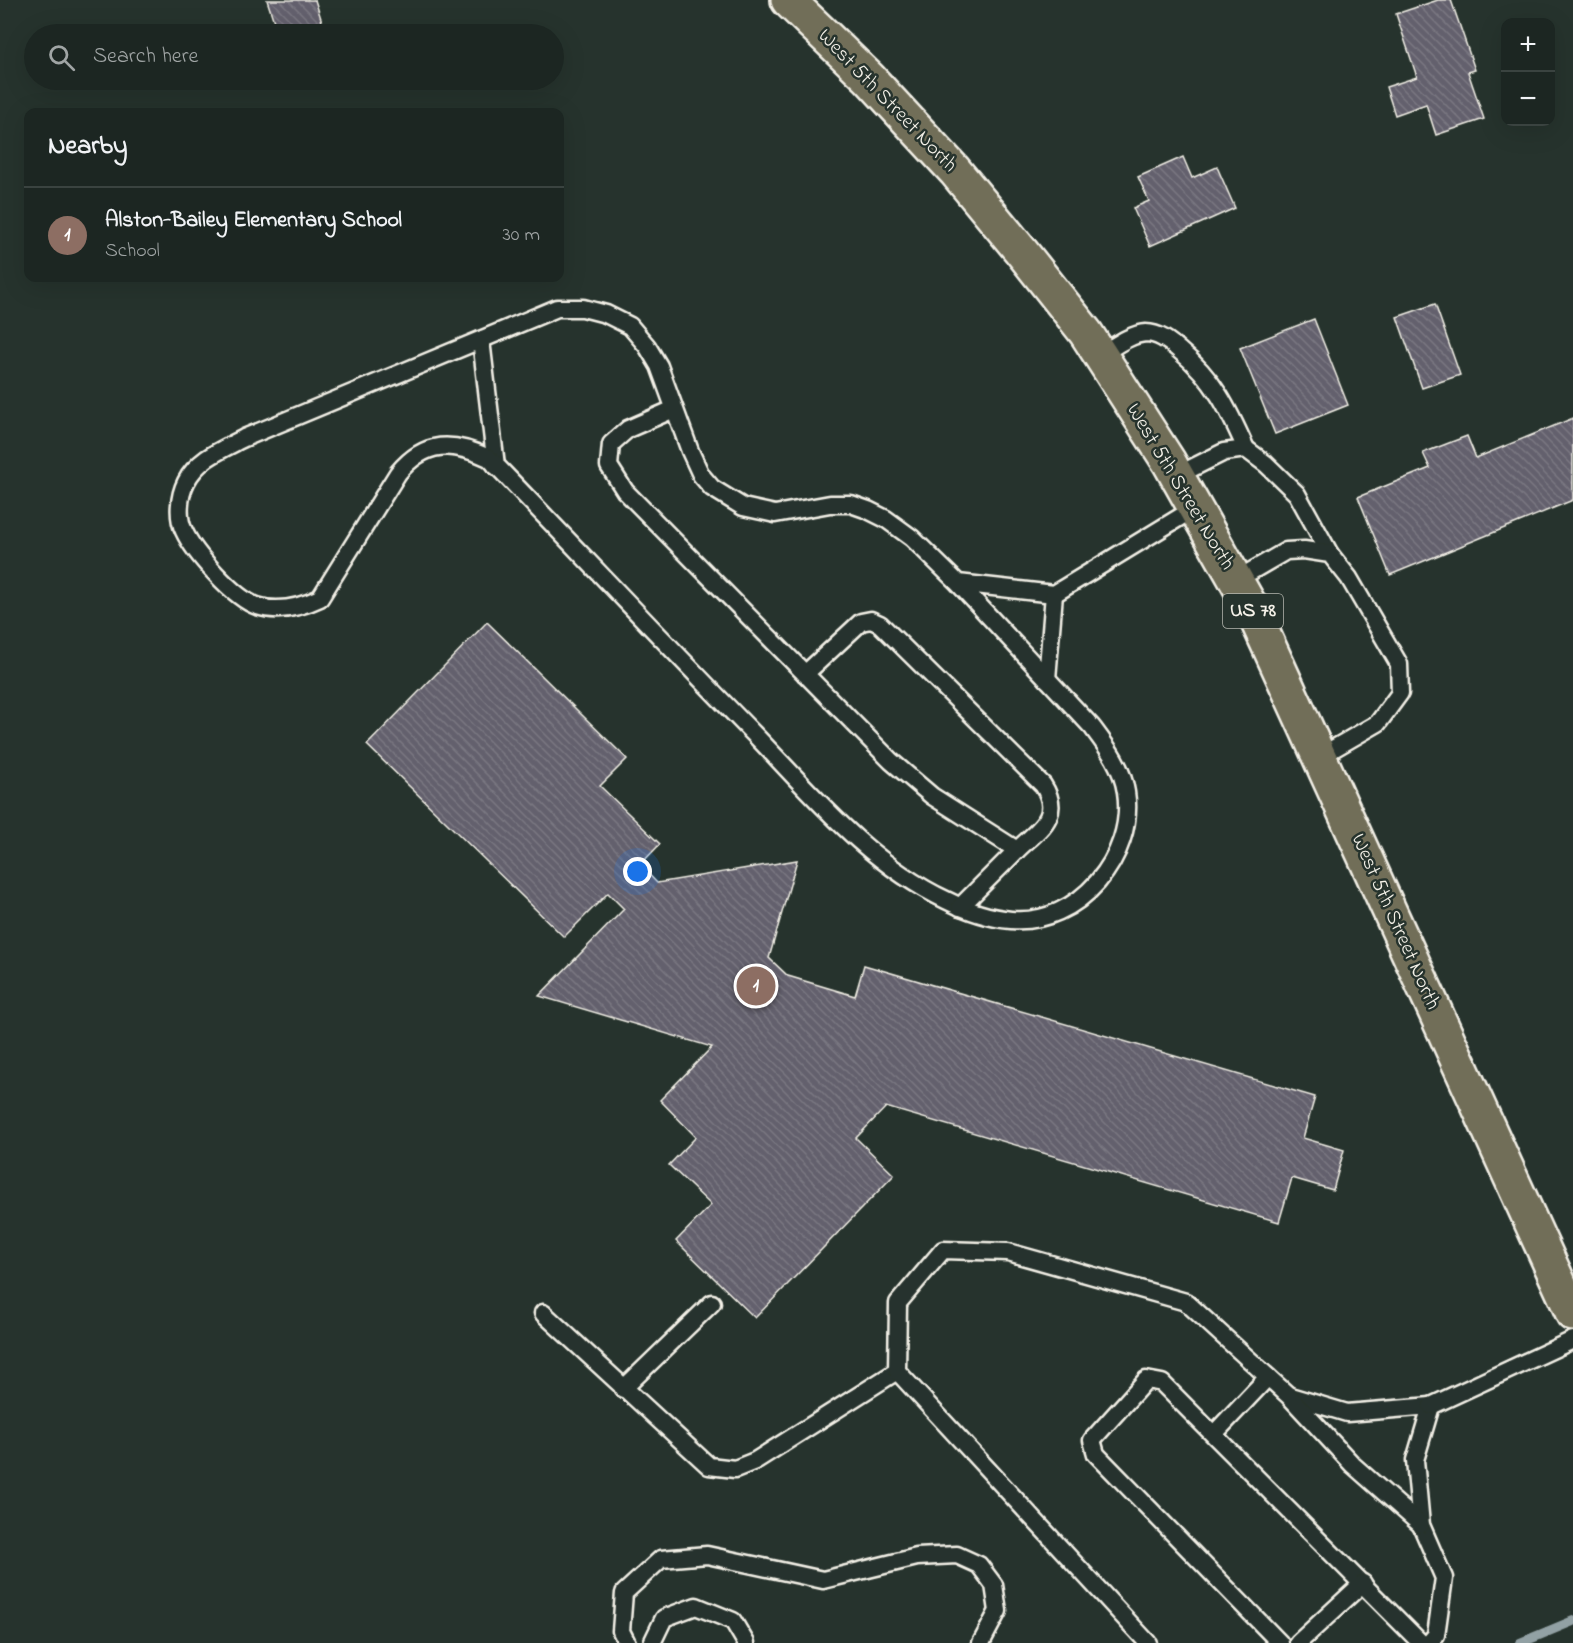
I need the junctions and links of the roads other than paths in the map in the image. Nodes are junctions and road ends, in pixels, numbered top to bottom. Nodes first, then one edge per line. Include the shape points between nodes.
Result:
1 (788, 0) edge
2 (481, 340) junction
3 (1100, 355) junction
4 (674, 409) junction
5 (1246, 449) junction
6 (496, 466) junction
7 (1176, 476) junction
8 (1195, 508) junction
9 (1330, 554) junction
10 (1236, 580) junction
11 (958, 583) junction
12 (1054, 594) junction
13 (805, 674) junction
14 (1047, 679) junction
15 (1319, 757) junction
16 (1017, 850) junction
17 (960, 907) junction
18 (712, 1303) dead end
19 (543, 1313) dead end
20 (1573, 1314) edge
21 (1573, 1340) edge
22 (897, 1371) junction
23 (1268, 1377) junction
24 (623, 1389) junction
25 (1289, 1396) junction
26 (1431, 1406) junction
27 (1214, 1434) junction
28 (1421, 1525) junction
29 (1363, 1583) junction
30 (627, 1643) edge
31 (652, 1643) edge
32 (746, 1643) edge
33 (981, 1643) edge
34 (1148, 1643) edge
35 (1280, 1643) edge
36 (1299, 1643) edge
37 (1421, 1643) edge
38 (1429, 1643) edge

1 - 3 main road, West 5th Street North / US 78 via 869,78 955,171 1029,260
2 - 4 lane via 557,308 583,308 606,314 630,326 647,346
2 - 6 lane
2 - 6 lane via 217,452 196,468 186,482 180,516 198,553 240,597 258,607 301,607 320,598 411,457 449,446 469,449 489,458
3 - 5 lane via 1133,336 1148,333 1166,339 1203,369 1226,404
3 - 7 main road, West 5th Street North / US 78
4 - 11 lane via 701,475 729,499 743,507 775,514 830,504 851,504 868,510 912,538
4 - 13 lane via 618,435 608,455 612,475
5 - 7 lane via 1224,452
5 - 9 lane via 1297,494
6 - 17 lane via 855,838 900,873
7 - 8 main road, West 5th Street North / US 78
8 - 10 main road, West 5th Street North / US 78
8 - 12 lane
9 - 10 lane via 1286,551
9 - 15 lane via 1349,578 1399,664 1400,693 1378,723
10 - 15 main road, West 5th Street North / US 78
11 - 12 lane
11 - 14 lane
12 - 14 lane
13 - 16 lane via 912,781
13 - 16 lane via 861,622 871,620 888,630 1043,785 1052,808 1048,818
14 - 17 lane via 1092,727 1119,768 1126,792 1120,846 1091,890 1065,908 1038,918 1012,921
15 - 20 main road, West 5th Street North / US 78
16 - 17 lane
18 - 24 lane
19 - 24 lane
21 - 26 lane
22 - 23 lane via 898,1303 943,1250 1008,1252 1186,1302
22 - 24 lane via 755,1461 735,1468 709,1466
22 - 34 lane
23 - 25 lane
23 - 27 lane
25 - 26 lane via 1347,1413
25 - 28 lane via 1353,1465
26 - 28 lane via 1415,1460
27 - 29 lane
27 - 35 lane via 1162,1383 1146,1380 1092,1440 1096,1454
28 - 38 lane via 1444,1578 1436,1635
29 - 36 lane
29 - 37 lane
30 - 33 lane via 621,1631 624,1593 661,1559 707,1554 823,1580 917,1557 957,1555 980,1565 994,1585 998,1611
31 - 32 lane via 664,1618 696,1605 733,1621

